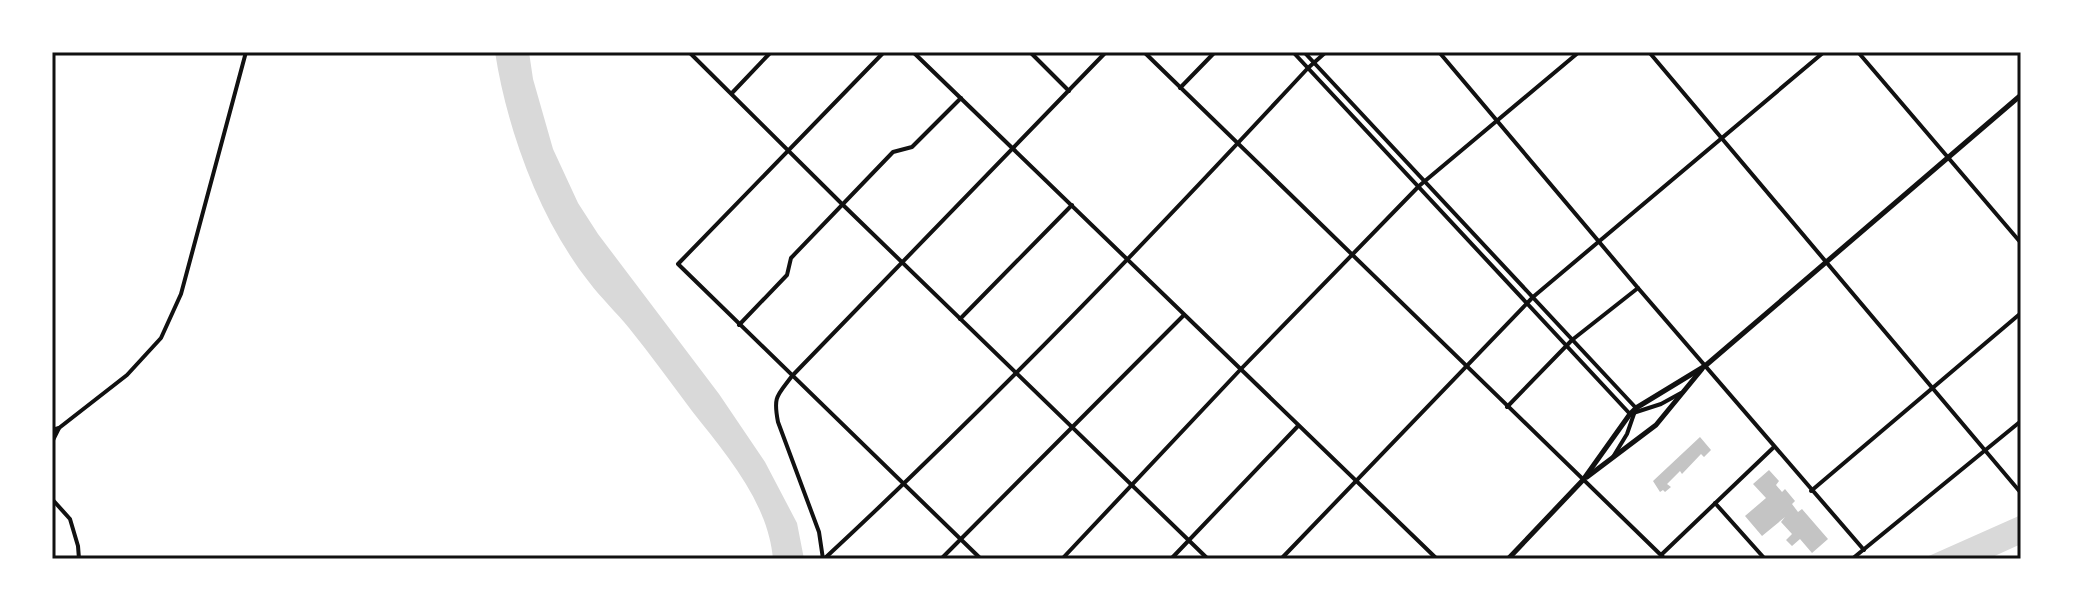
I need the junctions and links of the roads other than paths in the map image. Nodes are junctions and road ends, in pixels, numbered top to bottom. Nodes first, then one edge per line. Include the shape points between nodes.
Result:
1 (246, 52) edge
2 (689, 52) edge
3 (771, 52) edge
4 (884, 52) edge
5 (913, 52) edge
6 (1030, 52) edge
7 (1106, 52) edge
8 (1144, 52) edge
9 (1215, 52) edge
10 (1293, 52) edge
11 (1304, 52) edge
12 (1326, 52) edge
13 (1439, 52) edge
14 (1579, 52) edge
15 (1649, 52) edge
16 (1824, 52) edge
17 (1858, 52) edge
18 (1314, 62) junction
19 (1308, 68) junction
20 (1180, 88) junction
21 (1069, 91) junction
22 (732, 93) junction
23 (2021, 95) edge
24 (961, 98) junction
25 (1498, 121) junction
26 (1721, 139) junction
27 (1238, 144) junction
28 (1013, 148) junction
29 (790, 151) junction
30 (1949, 157) junction
31 (1425, 181) junction
32 (1419, 186) junction
33 (842, 204) junction
34 (1072, 205) junction
35 (1599, 241) junction
36 (2021, 243) edge
37 (1352, 254) junction
38 (1127, 260) junction
39 (902, 262) junction
40 (1826, 262) junction
41 (1638, 288) junction
42 (1533, 297) junction
43 (1528, 304) junction
44 (2021, 313) edge
45 (1184, 315) junction
46 (960, 319) junction
47 (739, 325) junction
48 (1572, 340) junction
49 (1566, 347) junction
50 (1465, 366) junction
51 (1705, 366) junction
52 (1240, 370) junction
53 (1016, 372) junction
54 (792, 376) junction
55 (1933, 388) junction
56 (1683, 392) junction
57 (1507, 407) junction
58 (1634, 412) junction
59 (2021, 421) edge
60 (1298, 426) junction
61 (1072, 427) junction
62 (59, 428) junction
63 (52, 430) edge
64 (52, 442) edge
65 (1774, 447) junction
66 (52, 449) edge
67 (1985, 450) junction
68 (1612, 459) junction
69 (52, 461) edge
70 (1583, 480) junction
71 (1355, 481) junction
72 (905, 484) junction
73 (1132, 485) junction
74 (1811, 491) junction
75 (2021, 493) edge
76 (52, 499) edge
77 (1715, 503) junction
78 (961, 540) junction
79 (1189, 540) junction
80 (1864, 550) junction
81 (1663, 557) edge
82 (79, 559) edge
83 (823, 559) edge
84 (941, 559) edge
85 (981, 559) edge
86 (1062, 559) edge
87 (1171, 559) edge
88 (1208, 559) edge
89 (1281, 559) edge
90 (1437, 559) edge
91 (1508, 559) edge
92 (1765, 559) edge
93 (1852, 559) edge

1 - 62 street via 181,294 161,338 127,375
2 - 22 street
3 - 22 street
4 - 29 street
5 - 24 street
6 - 21 street
7 - 21 street
8 - 20 street
9 - 20 street
10 - 19 street
11 - 18 street
12 - 18 street
13 - 25 street
14 - 25 street
15 - 26 street
16 - 26 street
17 - 30 street
18 - 19 street
18 - 31 street
19 - 27 street
19 - 32 street
20 - 27 street
21 - 28 street
22 - 29 street
23 - 30 main road
24 - 28 street
24 - 33 street via 912,147 893,152
25 - 31 street
25 - 35 street
26 - 35 street
26 - 40 street
27 - 37 street
27 - 38 street
28 - 34 street
28 - 39 street
29 - 33 street
29 - 47 street via 678,264
30 - 36 street
30 - 40 main road
31 - 32 street
31 - 42 street
32 - 37 street
32 - 43 street
33 - 39 street
33 - 47 street via 791,258 787,275
34 - 38 street
34 - 46 street
35 - 41 street
35 - 42 street
37 - 50 street
37 - 52 street
38 - 45 street
38 - 53 street
39 - 46 street
39 - 54 street
40 - 51 main road
40 - 55 street
41 - 48 street
41 - 51 street
42 - 43 street
42 - 48 street
43 - 49 street
43 - 50 street
44 - 55 street
45 - 52 street
45 - 61 street
46 - 53 street
47 - 54 street
48 - 49 street
48 - 58 street
49 - 57 street
49 - 58 street
50 - 57 street
50 - 71 street
51 - 56 main road
51 - 58 main road
51 - 65 street
52 - 60 street
52 - 73 street
53 - 61 street
53 - 72 street
54 - 72 street
54 - 83 street via 775,406 819,532
55 - 67 street
55 - 74 street
56 - 58 street
56 - 68 main road via 1656,425
57 - 70 street
58 - 68 street
58 - 70 main road
59 - 67 street
60 - 71 street
60 - 79 street
61 - 73 street
61 - 78 street
62 - 63 street
62 - 64 street
65 - 74 street
65 - 77 street
66 - 69 street
67 - 75 street
67 - 80 street
68 - 70 main road
70 - 81 street
70 - 91 main road
71 - 89 street
71 - 90 street
72 - 78 street
72 - 83 street
73 - 79 street
73 - 86 street
74 - 80 street
76 - 82 street via 70,519
77 - 81 street
77 - 92 street
78 - 84 street
78 - 85 street
79 - 87 street
79 - 88 street
80 - 93 street

